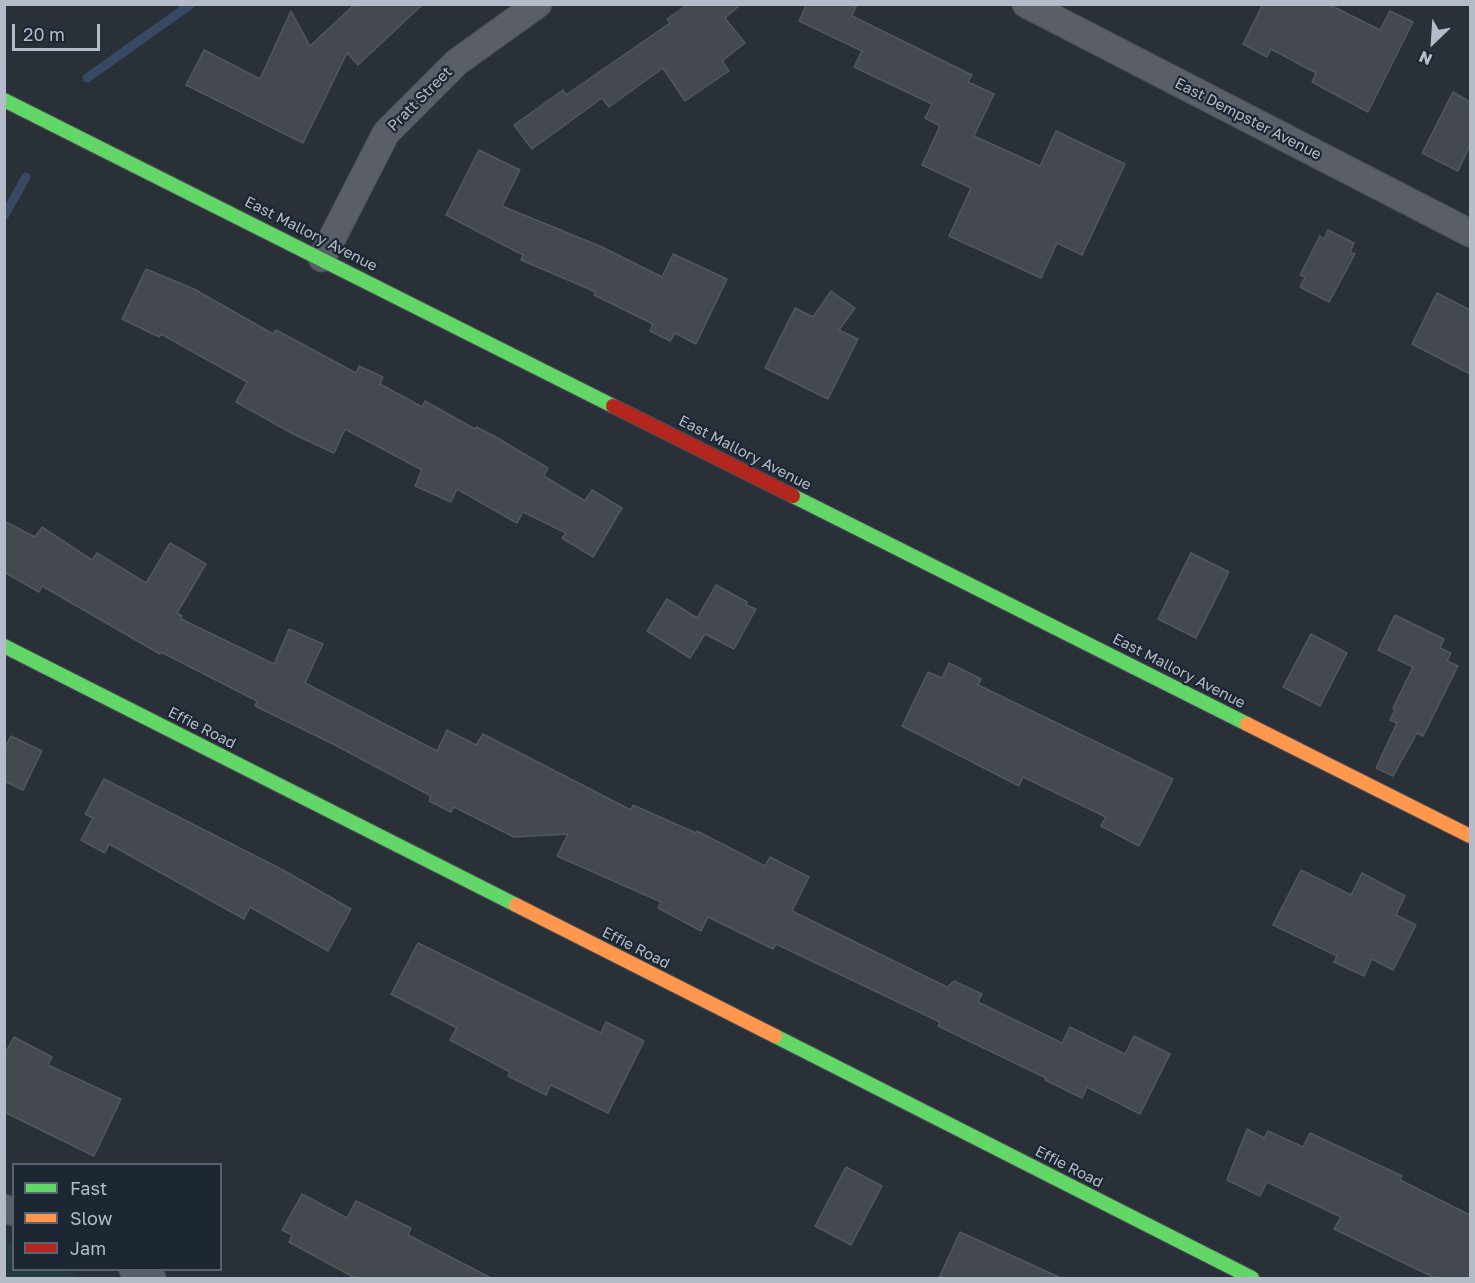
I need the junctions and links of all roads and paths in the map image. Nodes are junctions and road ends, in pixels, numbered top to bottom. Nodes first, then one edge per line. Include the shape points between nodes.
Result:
1 (538, 4) edge
2 (1026, 4) edge
3 (4, 100) edge
4 (1470, 232) edge
5 (322, 258) junction
6 (4, 646) edge
7 (1470, 836) edge
8 (137, 1271) edge
9 (152, 1278) edge
10 (1252, 1278) edge

1 - 5 street, Pratt Street via 457,62 386,133
2 - 4 street, East Dempster Avenue
3 - 5 street, East Mallory Avenue
5 - 7 street, East Mallory Avenue
6 - 10 street, Effie Road
8 - 9 street

